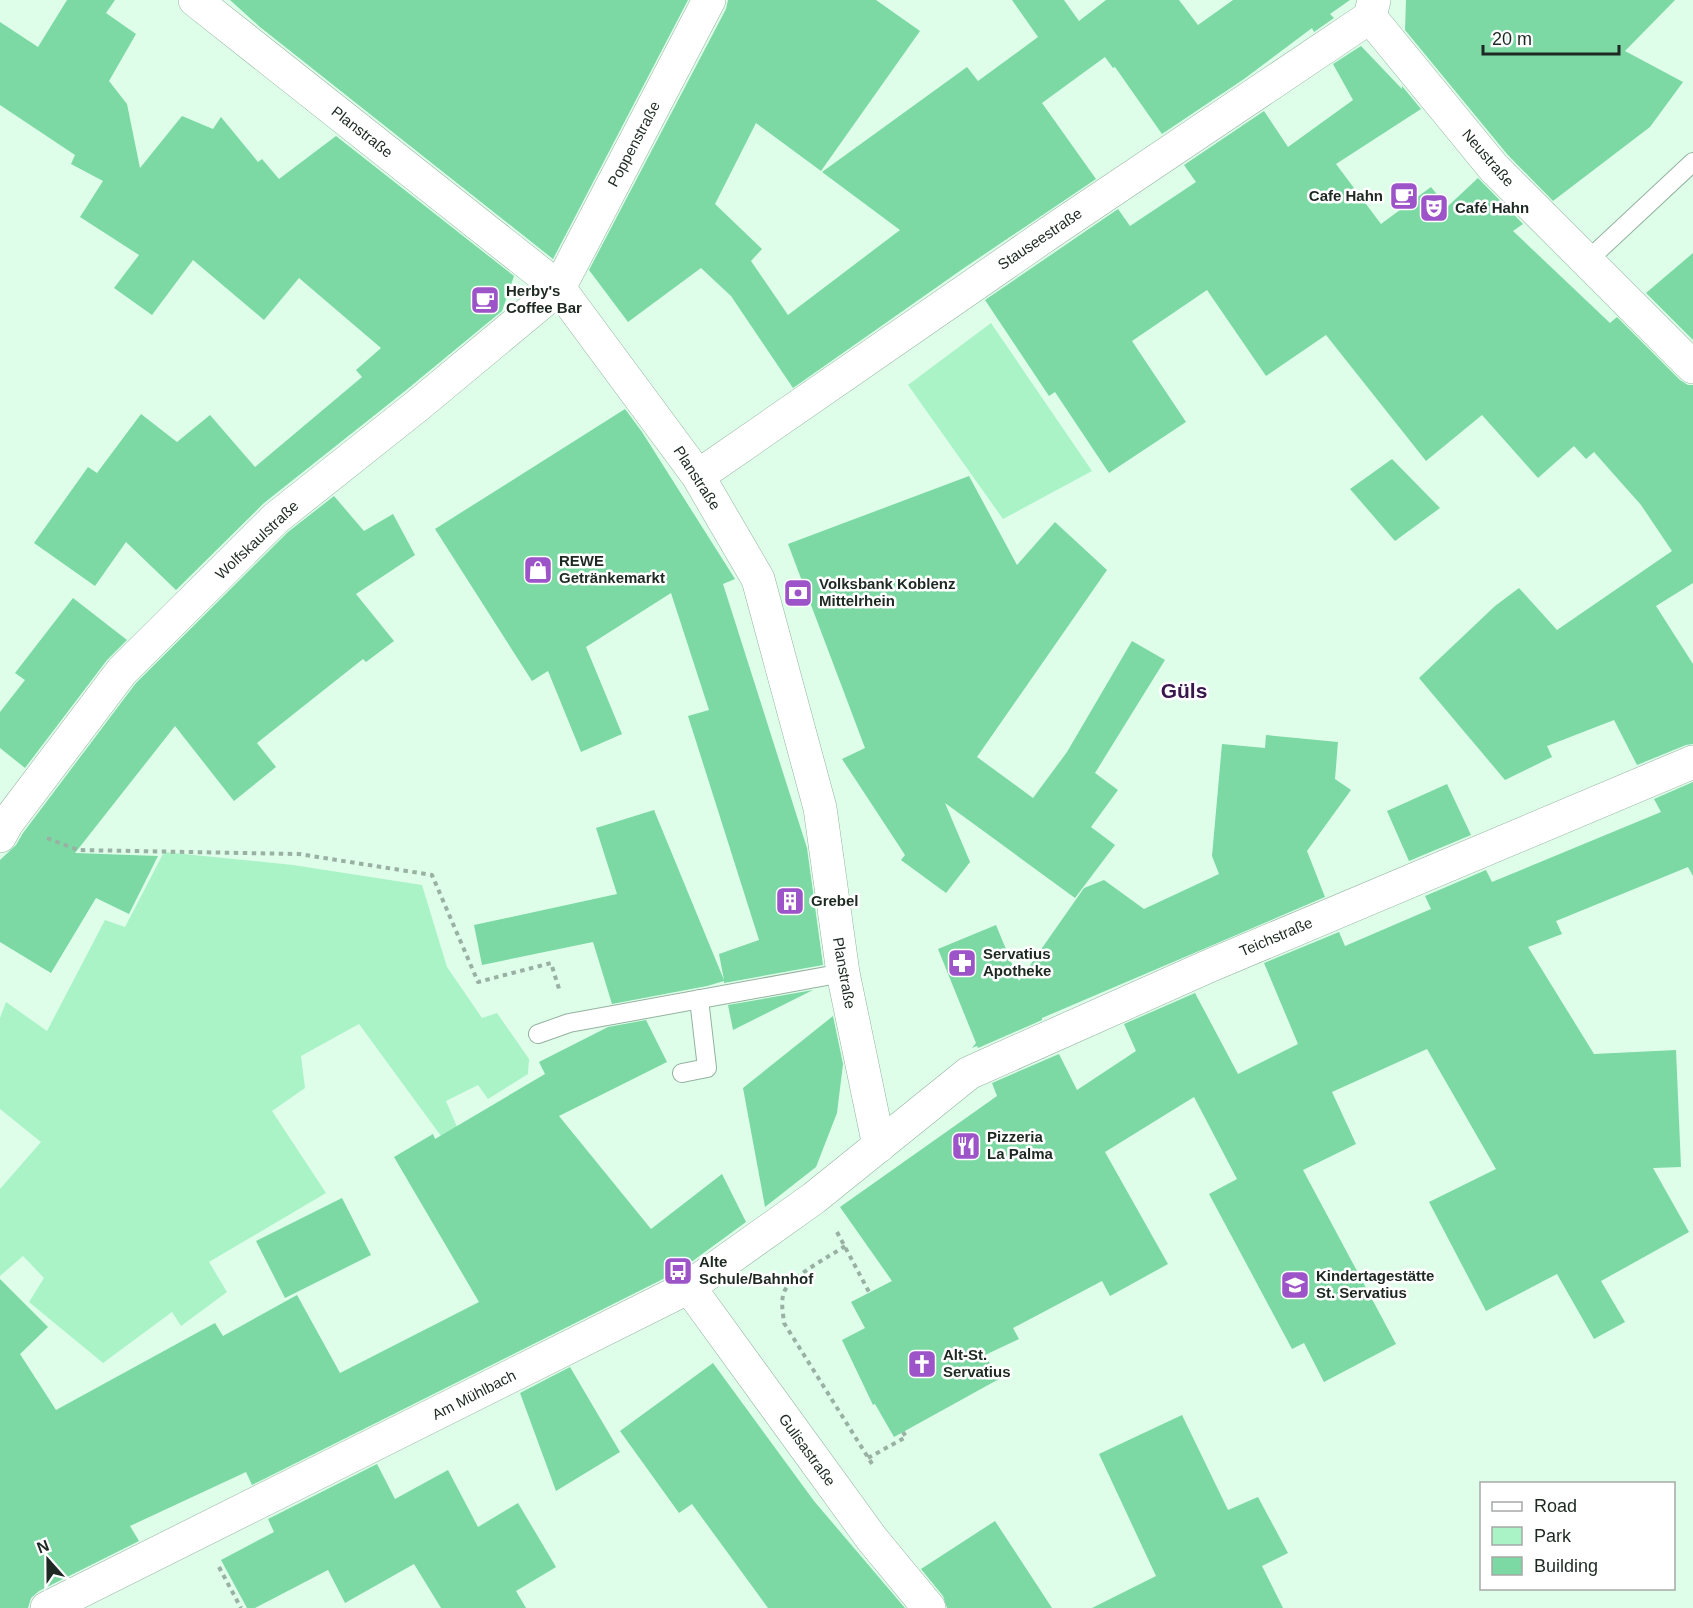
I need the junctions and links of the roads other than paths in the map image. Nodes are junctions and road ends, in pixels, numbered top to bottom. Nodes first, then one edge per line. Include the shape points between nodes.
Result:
1 (195, 0) edge
2 (709, 0) edge
3 (1372, 8) edge
4 (1693, 162) edge
5 (1587, 261) junction
6 (559, 288) junction
7 (1693, 368) edge
8 (698, 476) junction
9 (1693, 762) edge
10 (4, 830) edge
11 (843, 973) junction
12 (699, 999) junction
13 (538, 1034) dead end
14 (682, 1073) dead end
15 (879, 1146) junction
16 (689, 1287) junction
17 (47, 1608) edge
18 (929, 1608) edge

1 - 6 street, Planstraße
2 - 6 street, Poppenstraße
3 - 5 street, Neustraße via 1493,167
3 - 8 street, Stauseestraße
4 - 5 lane
5 - 7 street, Neustraße
6 - 8 street, Planstraße
6 - 10 street, Wolfskaulstraße via 276,518 122,672
8 - 11 street, Planstraße via 758,579 820,808
9 - 15 street, Teichstraße via 1209,966 969,1073
11 - 12 lane
11 - 15 street, Planstraße
12 - 13 lane via 569,1023
12 - 14 lane via 707,1068
15 - 16 street, Am Mühlbach via 814,1198
16 - 17 street, Am Mühlbach
16 - 18 street, Gulisastraße via 872,1539

